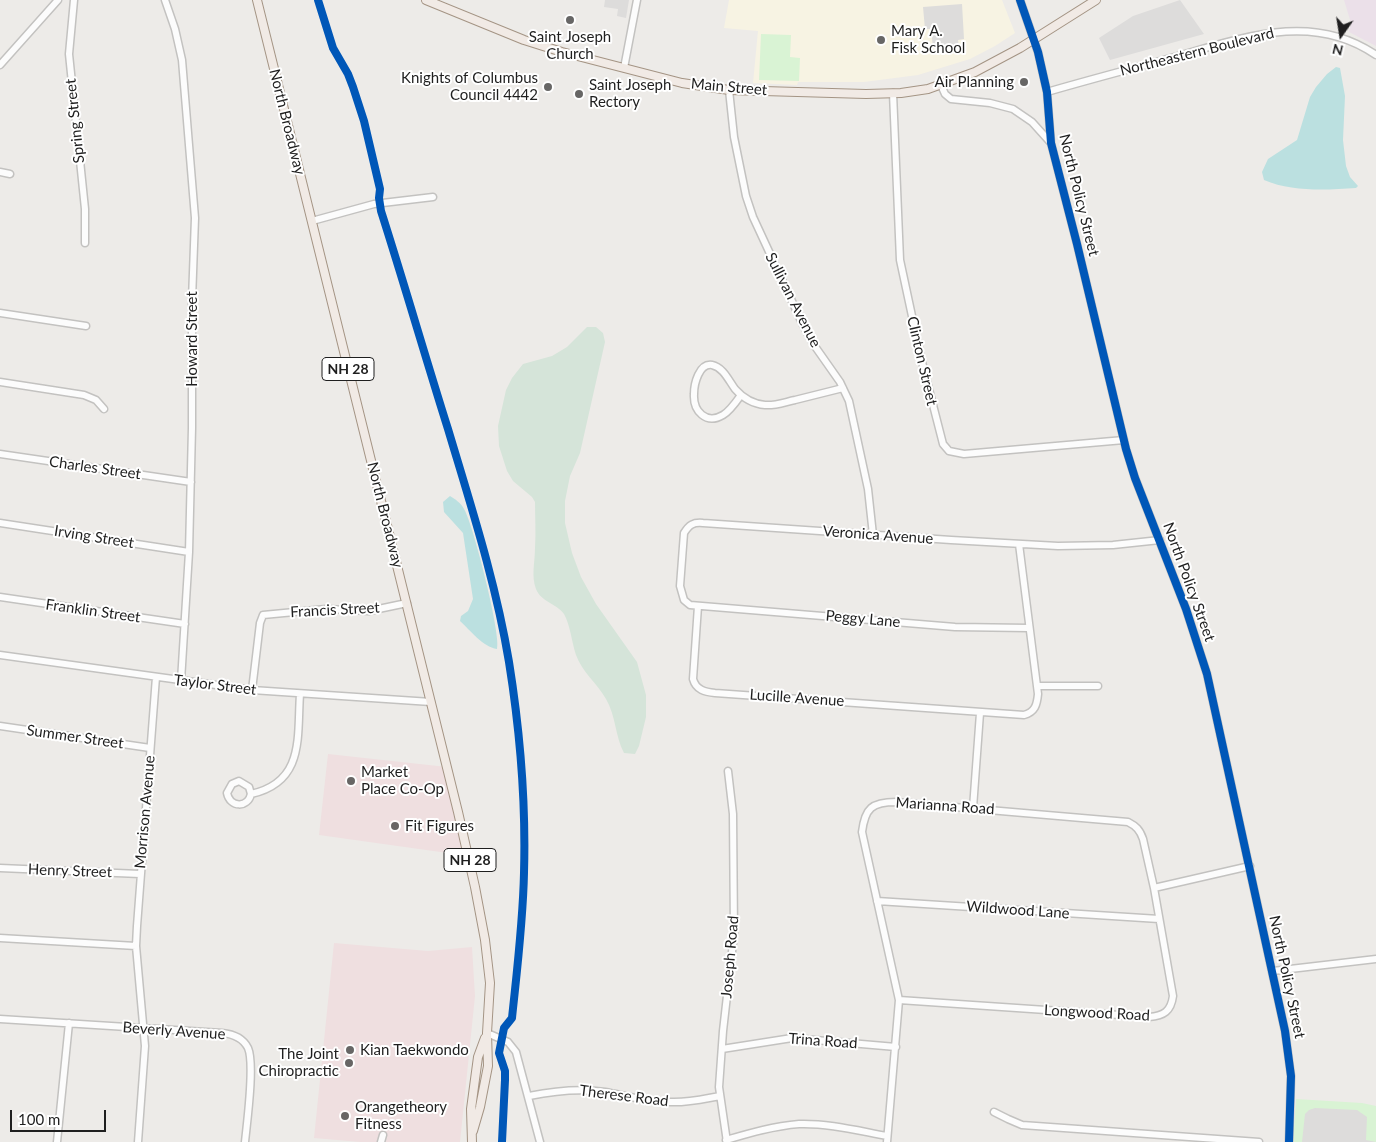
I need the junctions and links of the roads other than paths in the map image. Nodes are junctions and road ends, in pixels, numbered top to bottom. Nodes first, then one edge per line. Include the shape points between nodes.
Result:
1 (58, 0) edge
2 (74, 0) edge
3 (165, 0) edge
4 (257, 0) edge
5 (426, 0) edge
6 (637, 0) edge
7 (1020, 0) edge
8 (1096, 0) edge
9 (441, 3) edge
10 (1034, 38) junction
11 (1376, 55) edge
12 (0, 65) edge
13 (624, 68) junction
14 (941, 86) junction
15 (729, 90) junction
16 (1046, 92) junction
17 (893, 93) junction
18 (1051, 143) junction
19 (0, 172) edge
20 (10, 174) dead end
21 (433, 198) dead end
22 (312, 221) junction
23 (85, 243) dead end
24 (0, 313) edge
25 (86, 326) dead end
26 (0, 382) edge
27 (843, 388) junction
28 (741, 396) junction
29 (104, 409) dead end
30 (1124, 440) junction
31 (0, 454) edge
32 (191, 482) junction
33 (0, 523) edge
34 (873, 535) junction
35 (1160, 540) junction
36 (1019, 544) junction
37 (189, 552) junction
38 (0, 597) edge
39 (407, 603) junction
40 (698, 606) junction
41 (185, 624) junction
42 (1028, 628) junction
43 (0, 655) edge
44 (156, 678) junction
45 (181, 681) junction
46 (1037, 686) junction
47 (1098, 686) dead end
48 (252, 690) junction
49 (300, 694) junction
50 (431, 702) junction
51 (980, 713) junction
52 (0, 726) edge
53 (150, 748) junction
54 (728, 771) dead end
55 (251, 794) dead end
56 (973, 808) junction
57 (1250, 866) junction
58 (0, 868) edge
59 (140, 874) junction
60 (1154, 888) junction
61 (877, 901) junction
62 (1160, 919) junction
63 (0, 938) edge
64 (136, 946) junction
65 (1376, 959) edge
66 (1273, 972) junction
67 (899, 1000) junction
68 (0, 1019) edge
69 (69, 1023) junction
70 (144, 1028) junction
71 (487, 1033) junction
72 (896, 1047) junction
73 (722, 1049) junction
74 (529, 1096) junction
75 (720, 1096) junction
76 (994, 1112) dead end
77 (887, 1139) edge
78 (727, 1141) edge
79 (57, 1142) edge
80 (138, 1142) edge
81 (245, 1142) edge
82 (472, 1142) edge
83 (540, 1142) edge
84 (1259, 1142) edge
85 (1290, 1142) edge

1 - 12 street
2 - 23 street, Spring Street via 69,54
3 - 32 street, Howard Street via 182,60 195,218
4 - 22 main road, North Broadway / NH 28
5 - 9 main road, Main Street
6 - 13 street
7 - 10 street, North Policy Street
8 - 10 main road, Main Street
9 - 13 main road, Main Street via 524,40
10 - 14 main road, Main Street via 996,62
10 - 16 street, North Policy Street
11 - 16 street, Northeastern Boulevard via 1329,34 1275,32 1237,39
13 - 15 main road, Main Street via 682,83
14 - 17 main road, Main Street
14 - 18 street via 951,99 1013,109 1032,122
15 - 17 main road, Main Street
15 - 27 street, Sullivan Avenue via 734,137 752,217 814,346
16 - 18 street, North Policy Street
17 - 30 street, Clinton Street via 900,260 942,444 949,451 964,454
18 - 30 street, North Policy Street
19 - 20 street
21 - 22 street via 374,204
22 - 39 main road, North Broadway / NH 28
24 - 25 street
26 - 29 street via 84,395 96,400
27 - 28 street via 770,405 755,403
27 - 34 street, Sullivan Avenue via 849,401 868,489
28 - 28 street via 717,367 710,365 700,372 694,393 697,411 704,417 720,416
30 - 35 street, North Policy Street via 1135,478
31 - 32 street, Charles Street
32 - 37 street, Howard Street
33 - 37 street, Irving Street
34 - 36 street, Veronica Avenue
34 - 40 street, Veronica Avenue via 695,522 684,533 680,586 684,600
35 - 36 street, Veronica Avenue via 1075,547
35 - 57 street, North Policy Street via 1205,666
36 - 42 street, Lucille Avenue
37 - 41 street, Howard Street
38 - 41 street, Franklin Street
39 - 48 street, Francis Street via 370,611 326,609 263,615
39 - 50 main road, North Broadway / NH 28
40 - 42 street, Peggy Lane via 955,626
40 - 51 street, Lucille Avenue via 693,679 701,690
41 - 45 street, Howard Street
42 - 46 street, Lucille Avenue
43 - 44 street, Taylor Street
44 - 45 street, Taylor Street
44 - 53 street, Morrison Avenue
45 - 48 street, Taylor Street
46 - 47 street
46 - 51 street, Lucille Avenue via 1036,707 1029,714
48 - 49 street, Taylor Street
49 - 50 street, Taylor Street
49 - 55 street via 293,765 274,786
50 - 71 main road, North Broadway / NH 28 via 469,856 485,940 490,983
51 - 56 street
52 - 53 street, Summer Street
53 - 59 street, Morrison Avenue
54 - 73 street, Joseph Road via 733,814 734,934
56 - 60 street, Marianna Road via 1135,825 1143,839
56 - 61 street, Marianna Road via 889,802 868,811 862,832
57 - 60 street
57 - 66 street, North Policy Street
58 - 59 street, Henry Street
59 - 64 street, Morrison Avenue
60 - 62 street, Longwood Road
61 - 62 street, Wildwood Lane
61 - 67 street, Marianna Road
62 - 67 street, Longwood Road via 1173,996 1169,1010 1163,1015 1149,1017
63 - 64 street
64 - 70 street, Morrison Avenue
65 - 66 street
66 - 85 street, North Policy Street via 1290,1061
67 - 72 street, Marianna Road
68 - 69 street, Beverly Avenue
69 - 70 street, Beverly Avenue
69 - 79 street
70 - 80 street, Morrison Avenue
70 - 81 street, Beverly Avenue via 230,1034 243,1041 251,1062
71 - 74 street via 514,1048
71 - 82 main road, North Broadway / NH 28 via 488,1066
72 - 73 street, Trina Road via 792,1038
72 - 77 street, Marianna Road
73 - 75 street, Joseph Road
74 - 75 street, Therese Road via 585,1090 671,1102
74 - 83 street
75 - 78 street, Joseph Road
76 - 84 street via 1022,1125
77 - 78 street via 800,1124 770,1128

